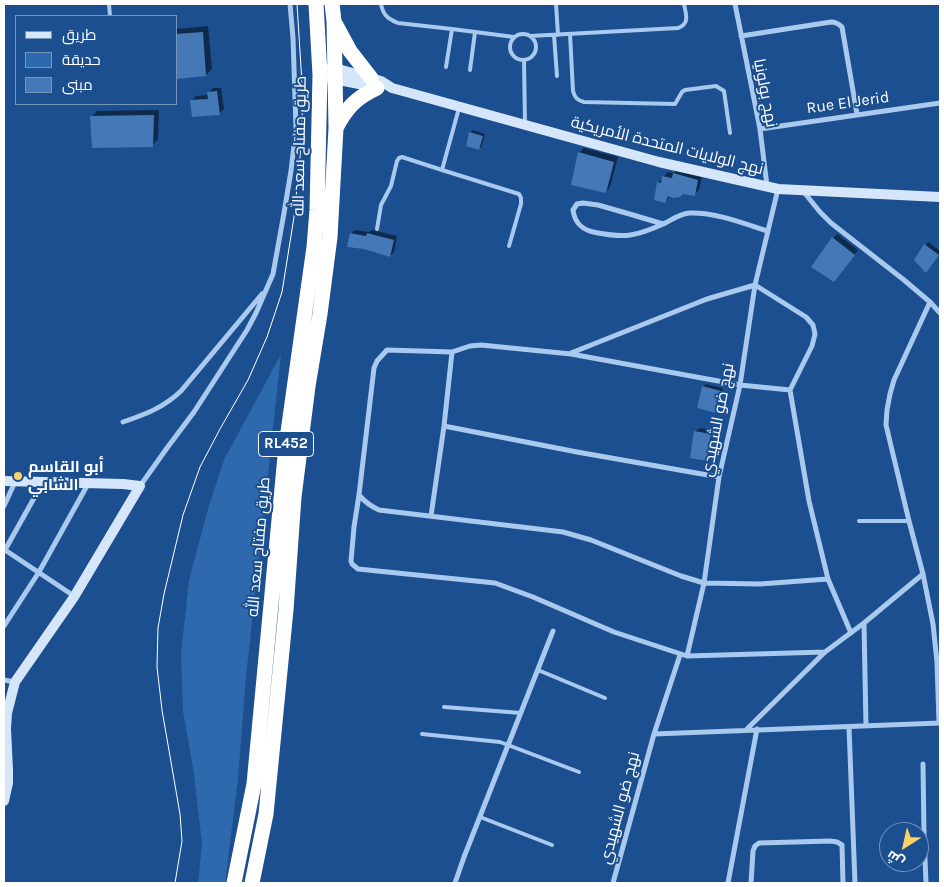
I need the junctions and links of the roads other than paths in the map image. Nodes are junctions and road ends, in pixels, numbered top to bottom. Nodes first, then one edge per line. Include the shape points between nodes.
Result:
1 (290, 4) edge
2 (316, 4) edge
3 (332, 4) edge
4 (381, 4) edge
5 (556, 4) edge
6 (684, 4) edge
7 (734, 4) edge
8 (334, 21) junction
9 (452, 29) junction
10 (475, 32) junction
11 (570, 34) junction
12 (556, 35) junction
13 (530, 36) junction
14 (741, 36) junction
15 (514, 37) junction
16 (524, 60) junction
17 (446, 67) dead end
18 (470, 70) dead end
19 (327, 72) junction
20 (557, 76) dead end
21 (374, 83) junction
22 (940, 103) edge
23 (459, 106) junction
24 (857, 114) junction
25 (525, 124) junction
26 (336, 128) junction
27 (760, 129) junction
28 (730, 133) dead end
29 (442, 170) junction
30 (767, 187) junction
31 (778, 189) junction
32 (802, 191) junction
33 (940, 197) edge
34 (662, 224) junction
35 (376, 229) dead end
36 (768, 231) junction
37 (509, 246) dead end
38 (755, 285) junction
39 (267, 288) junction
40 (930, 302) junction
41 (940, 313) edge
42 (452, 352) junction
43 (571, 354) junction
44 (740, 385) junction
45 (790, 390) junction
46 (123, 422) dead end
47 (444, 426) junction
48 (719, 476) junction
49 (4, 481) edge
50 (15, 481) junction
51 (43, 481) junction
52 (88, 484) junction
53 (140, 486) junction
54 (359, 495) junction
55 (4, 506) edge
56 (431, 516) junction
57 (859, 521) dead end
58 (908, 521) junction
59 (4, 550) edge
60 (39, 572) junction
61 (923, 574) junction
62 (828, 579) junction
63 (704, 583) junction
64 (74, 597) junction
65 (864, 623) junction
66 (4, 626) edge
67 (554, 631) dead end
68 (852, 633) junction
69 (825, 652) junction
70 (680, 655) junction
71 (686, 656) junction
72 (538, 670) junction
73 (4, 680) edge
74 (15, 682) junction
75 (605, 698) dead end
76 (444, 706) dead end
77 (521, 714) junction
78 (940, 723) edge
79 (866, 726) junction
80 (849, 727) junction
81 (757, 729) junction
82 (747, 730) junction
83 (422, 734) dead end
84 (654, 734) junction
85 (508, 745) junction
86 (923, 764) dead end
87 (579, 772) dead end
88 (4, 801) edge
89 (480, 817) junction
90 (552, 845) dead end
91 (234, 883) edge
92 (252, 883) edge
93 (455, 883) edge
94 (613, 883) edge
95 (728, 883) edge
96 (751, 883) edge
97 (843, 883) edge
98 (856, 883) edge
99 (926, 883) edge

1 - 39 street via 296,128 273,274
2 - 19 highway, طريق مفتاح سعد الله / RL452
3 - 8 highway, طريق مفتاح سعد الله / RL452
4 - 9 lane via 382,11 391,21
5 - 12 lane
6 - 11 lane via 687,20 678,28
7 - 14 street, نهج بولونيا
8 - 19 highway, طريق مفتاح سعد الله / RL452
8 - 21 highway via 350,51
9 - 10 lane
9 - 17 lane
10 - 15 lane
10 - 18 lane
11 - 12 lane
11 - 28 lane via 575,98 584,102 675,104 685,90 716,86 724,91
12 - 13 lane
12 - 20 lane
13 - 15 lane
13 - 16 lane via 536,44 534,53
14 - 24 street via 836,22 842,27
14 - 27 street, نهج بولونيا
15 - 16 lane via 510,45 512,54
16 - 25 lane
19 - 21 street, نهج الولايات المتحدة الأمريكية
19 - 26 highway, طريق مفتاح سعد الله / RL452
19 - 91 highway, طريق مفتاح سعد الله / RL452 via 318,210 286,446 254,784
21 - 23 street, نهج الولايات المتحدة الأمريكية
21 - 26 highway via 352,103
22 - 24 street, Rue El Jerid
23 - 25 street, نهج الولايات المتحدة الأمريكية
23 - 29 lane
24 - 27 street, Rue El Jerid
25 - 30 street, نهج الولايات المتحدة الأمريكية via 658,162
26 - 92 highway, طريق مفتاح سعد الله / RL452 via 330,236 294,497 266,814
27 - 30 street, نهج بولونيا
29 - 35 lane via 399,158 391,186 381,205
29 - 37 lane via 519,194 521,204
30 - 31 street, نهج الولايات المتحدة الأمريكية
31 - 32 street, نهج الولايات المتحدة الأمريكية
31 - 36 street, نهج ضو الشهيدي
32 - 33 street, نهج الولايات المتحدة الأمريكية
32 - 40 street via 831,223
34 - 34 street via 635,235 588,232 574,219 573,210 580,203 598,205
34 - 36 street via 688,213 736,221
36 - 38 street, نهج ضو الشهيدي
38 - 43 street via 707,299
38 - 44 street, نهج ضو الشهيدي
38 - 45 street via 806,317 813,325 812,346
39 - 46 street via 172,400
39 - 53 street via 234,351
40 - 41 street
40 - 58 street via 894,380 887,410 886,425
42 - 43 street via 481,346
42 - 47 street
42 - 54 street via 386,350 377,361
43 - 44 street
44 - 45 street
44 - 48 street, نهج ضو الشهيدي
45 - 62 street via 809,501
47 - 48 street
47 - 56 street
48 - 63 street, نهج ضو الشهيدي
49 - 50 street
50 - 51 street
50 - 55 street
51 - 52 street
51 - 59 street
52 - 53 street
52 - 60 street
53 - 64 street
54 - 56 street via 364,502 379,510
54 - 70 street via 352,561 358,569 495,583 614,632
56 - 63 street via 575,534
57 - 58 lane
58 - 61 street
59 - 60 street
60 - 64 street
60 - 66 street
61 - 65 street
61 - 78 street via 934,624
62 - 63 street via 760,584
62 - 68 street
63 - 71 street, نهج ضو الشهيدي
64 - 74 street
65 - 68 street
65 - 79 street
67 - 72 street
68 - 69 street
69 - 71 street
69 - 82 street
70 - 71 street
70 - 84 street, نهج ضو الشهيدي
72 - 75 lane
72 - 77 street
73 - 74 street
74 - 88 street via 6,714 8,783
76 - 77 lane
77 - 85 street
78 - 79 street
79 - 80 street
80 - 81 street
80 - 98 street
81 - 82 street
81 - 95 street
82 - 84 street
83 - 85 lane
84 - 94 street, نهج ضو الشهيدي
85 - 87 lane
85 - 89 street
86 - 99 street
89 - 90 lane
89 - 93 street
96 - 97 street via 753,851 760,843 830,841 842,845

